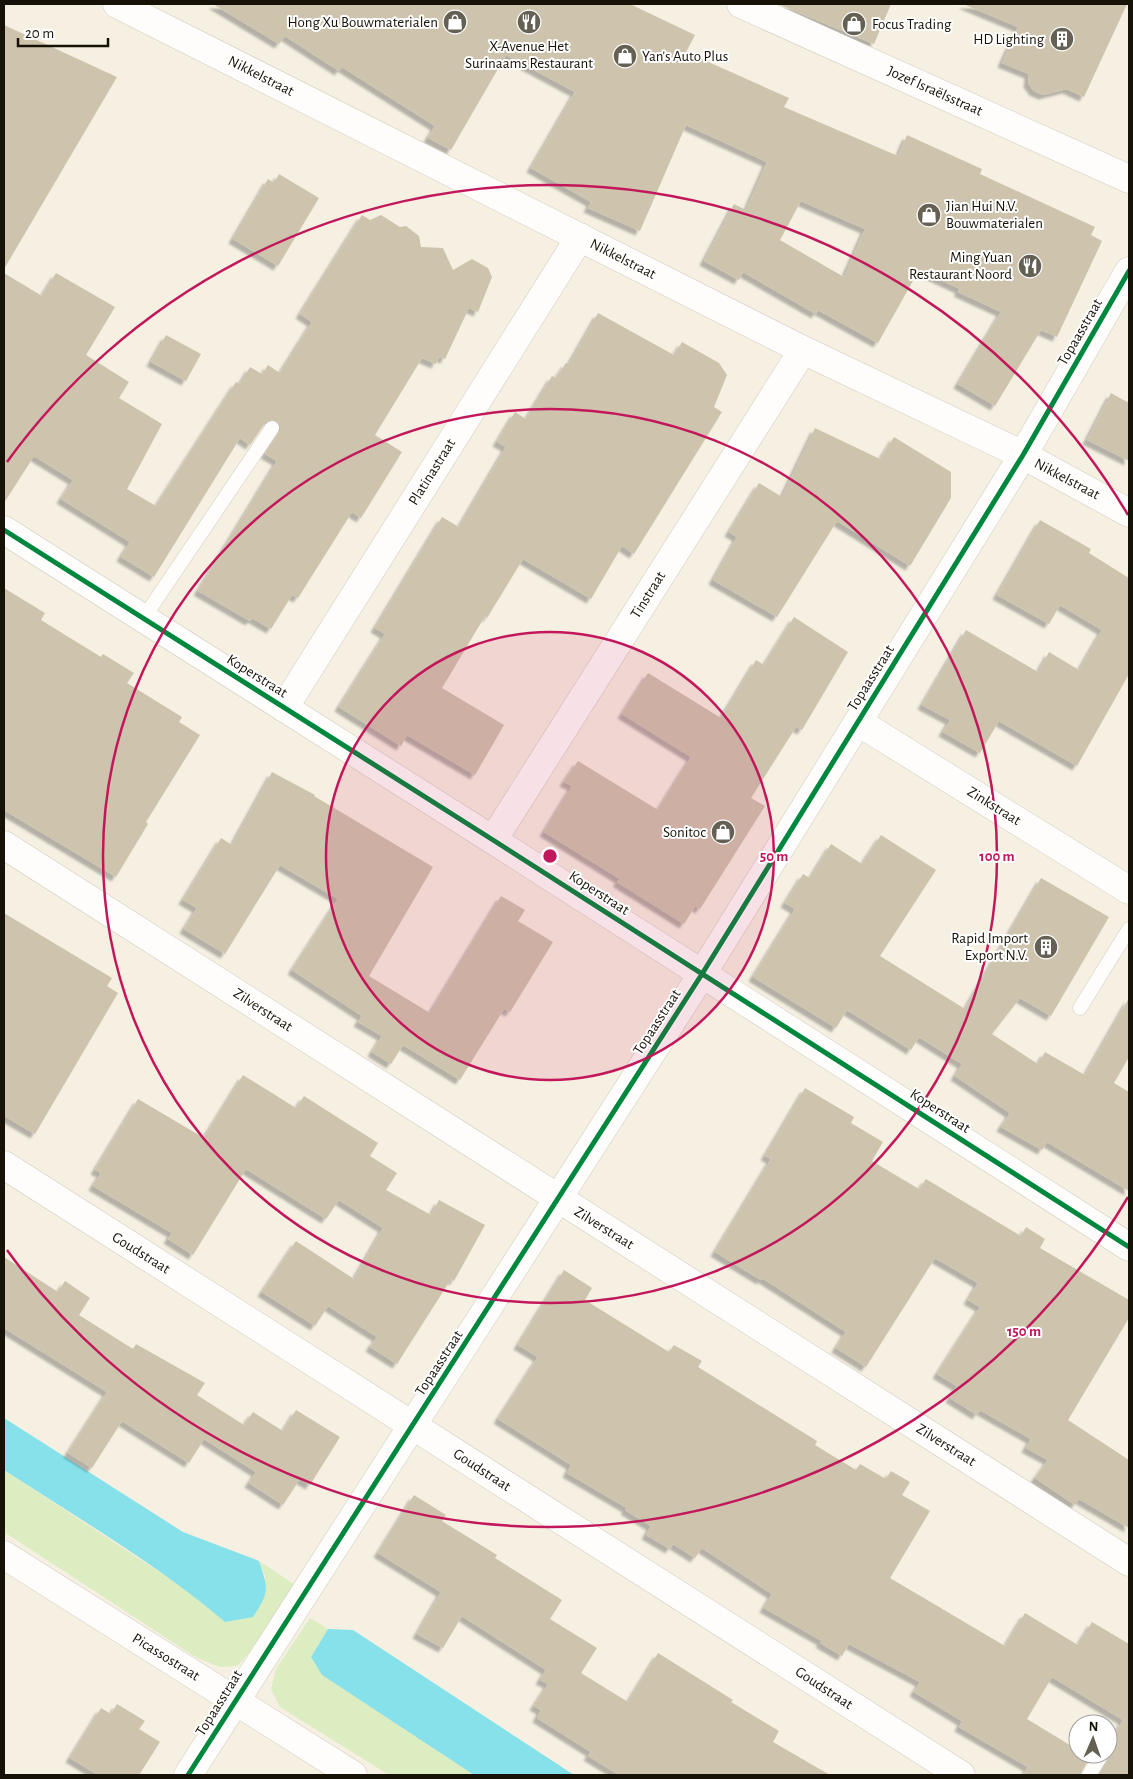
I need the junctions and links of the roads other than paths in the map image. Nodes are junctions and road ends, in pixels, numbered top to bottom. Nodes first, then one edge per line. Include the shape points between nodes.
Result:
1 (117, 4) edge
2 (741, 4) edge
3 (1129, 179) edge
4 (580, 237) junction
5 (1129, 271) edge
6 (802, 350) junction
7 (272, 428) dead end
8 (1023, 455) junction
9 (1129, 513) edge
10 (4, 530) edge
11 (144, 618) junction
12 (284, 708) junction
13 (858, 722) junction
14 (493, 840) junction
15 (4, 845) edge
16 (1129, 890) edge
17 (1129, 929) edge
18 (702, 974) junction
19 (1080, 1008) dead end
20 (4, 1165) edge
21 (558, 1199) junction
22 (1129, 1247) edge
23 (413, 1426) junction
24 (4, 1555) edge
25 (1129, 1562) edge
26 (234, 1701) junction
27 (1096, 1764) edge
28 (188, 1775) edge
29 (353, 1775) edge
30 (961, 1775) edge
31 (1089, 1775) edge

1 - 4 street, Nikkelstraat
2 - 3 street, Jozef Israëlsstraat
4 - 6 street, Nikkelstraat
4 - 12 street, Platinastraat
5 - 8 street, Topaasstraat
6 - 8 street, Nikkelstraat
6 - 14 street, Tinstraat
7 - 11 lane
8 - 9 street, Nikkelstraat
8 - 13 street, Topaasstraat
10 - 11 street, Koperstraat
11 - 12 street, Koperstraat
12 - 14 street, Koperstraat
13 - 16 street, Zinkstraat
13 - 18 street, Topaasstraat
14 - 18 street, Koperstraat
15 - 21 street, Zilverstraat
17 - 19 lane
18 - 21 street, Topaasstraat
18 - 22 street, Koperstraat
20 - 23 street, Goudstraat
21 - 23 street, Topaasstraat
21 - 25 street, Zilverstraat
23 - 26 street, Topaasstraat
23 - 30 street, Goudstraat
24 - 26 street, Picassostraat
26 - 28 street, Topaasstraat
26 - 29 street, Picassostraat
27 - 31 lane

